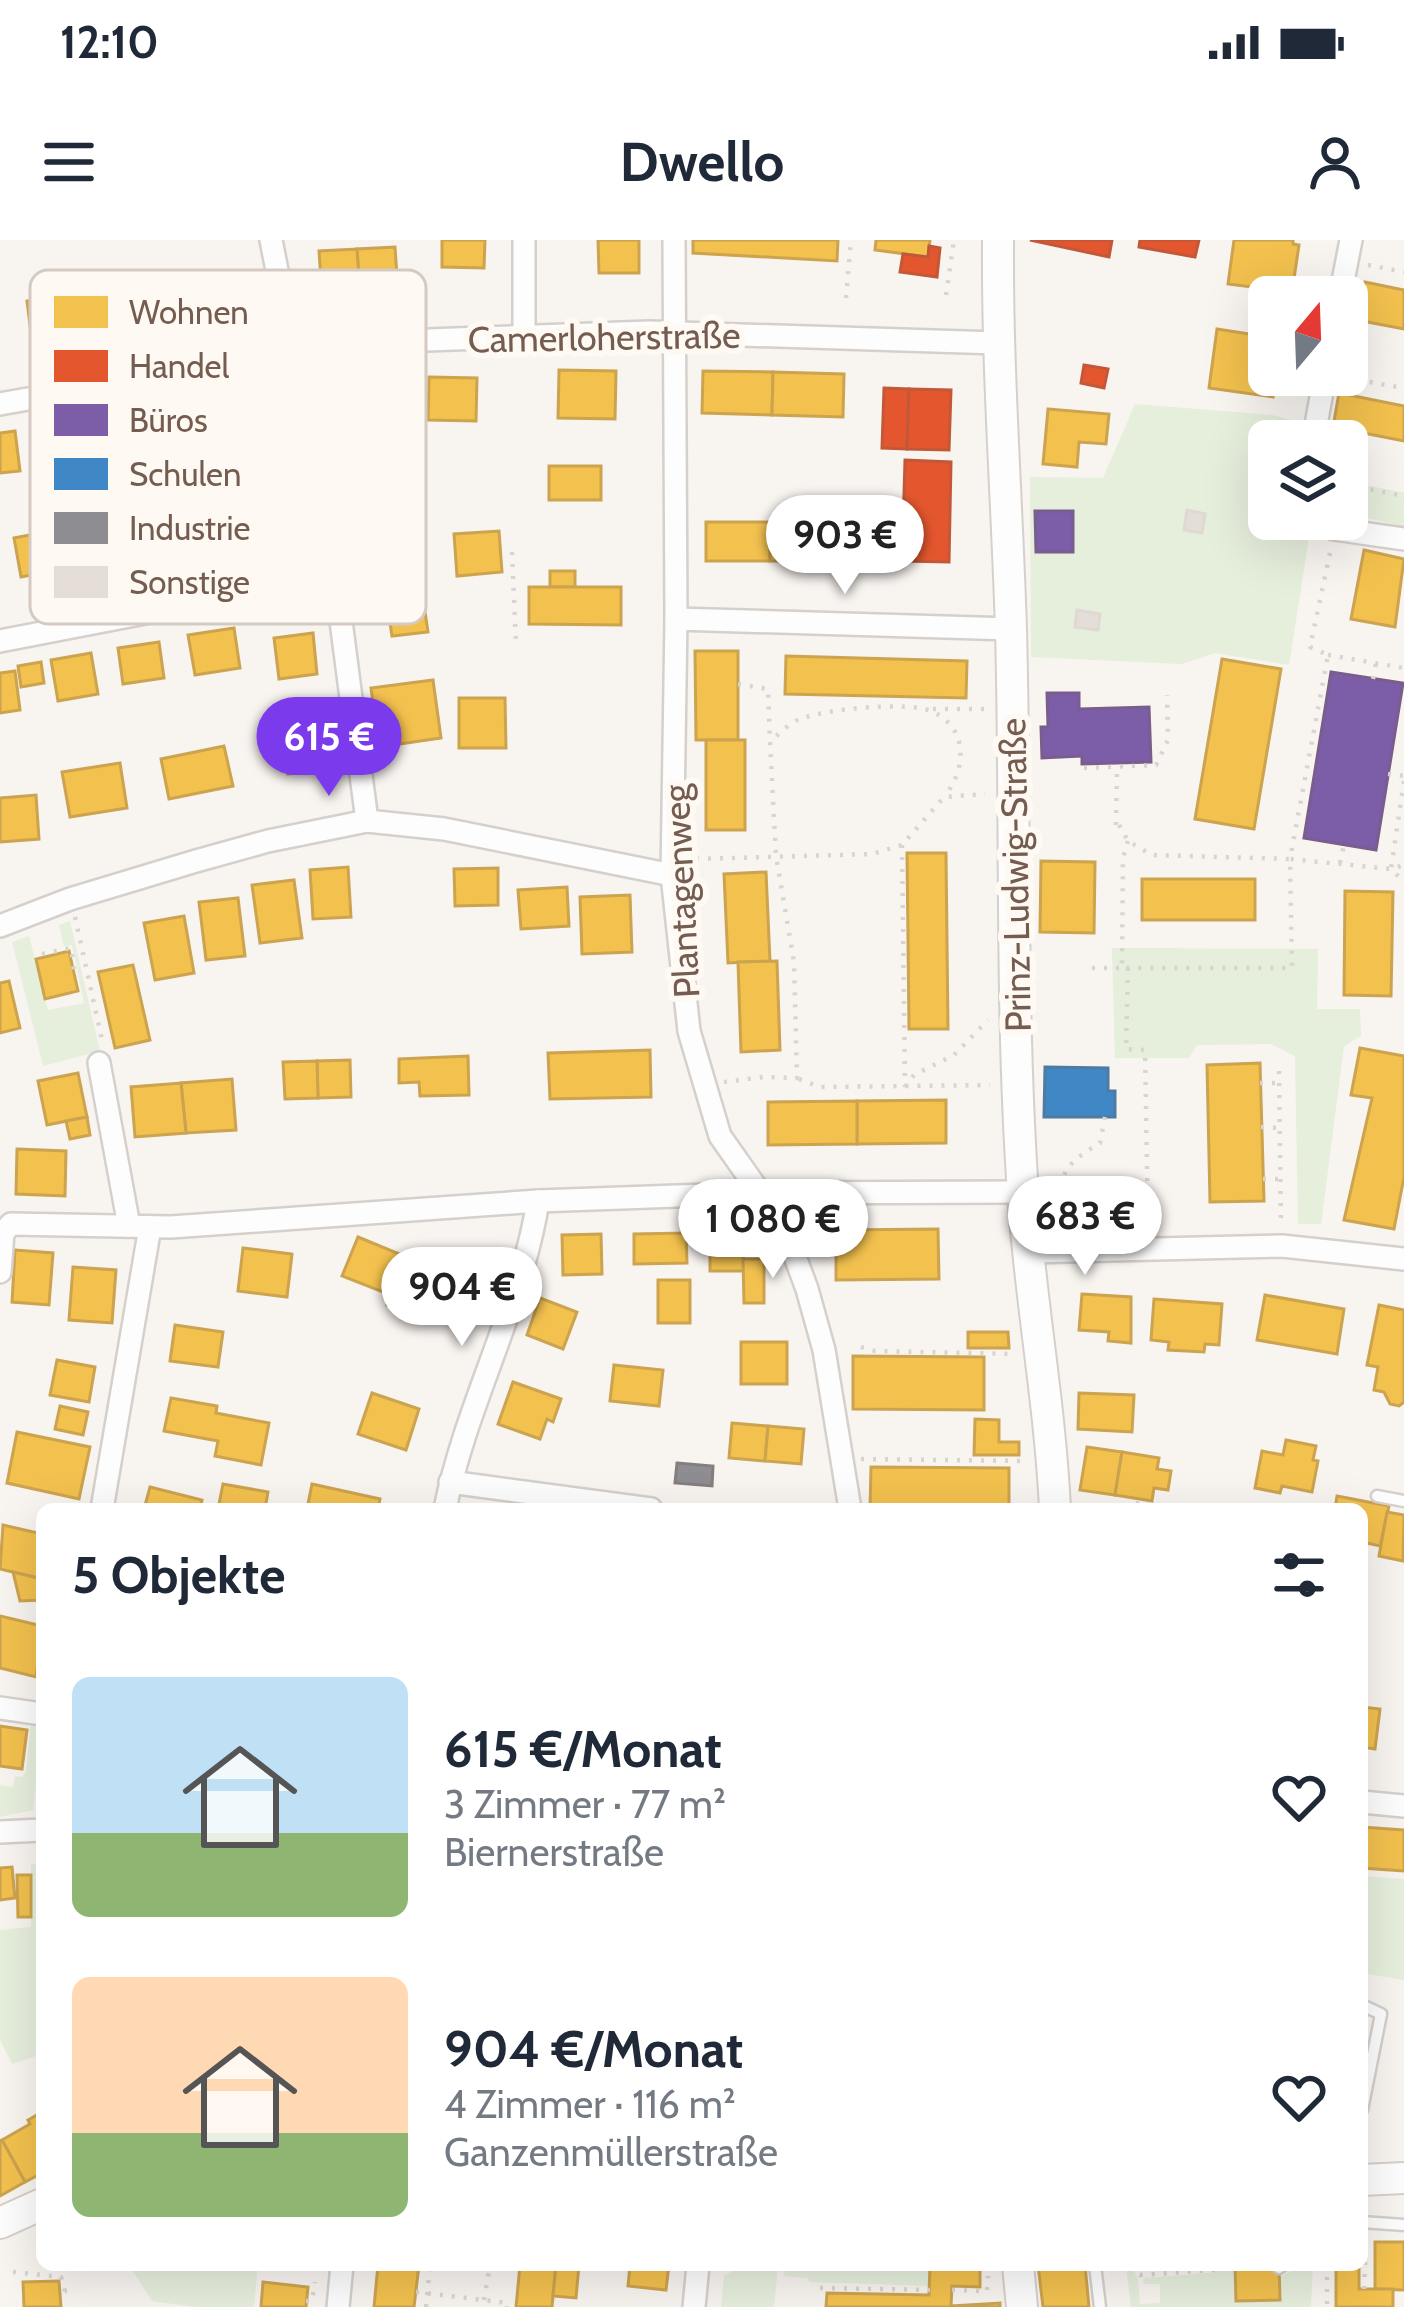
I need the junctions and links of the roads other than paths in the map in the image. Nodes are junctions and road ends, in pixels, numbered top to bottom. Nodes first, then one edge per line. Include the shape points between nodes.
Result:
1 (271, 240) edge
2 (524, 240) edge
3 (674, 240) edge
4 (998, 240) edge
5 (278, 270) edge
6 (672, 334) junction
7 (524, 336) junction
8 (426, 340) edge
9 (998, 343) junction
10 (30, 399) edge
11 (0, 404) edge
12 (1368, 532) edge
13 (1404, 539) edge
14 (676, 619) junction
15 (88, 624) edge
16 (342, 624) edge
17 (1010, 628) junction
18 (0, 641) edge
19 (367, 821) junction
20 (680, 867) junction
21 (0, 926) edge
22 (99, 1064) road end
23 (1023, 1192) junction
24 (760, 1193) junction
25 (538, 1201) junction
26 (140, 1226) junction
27 (1029, 1252) junction
28 (1404, 1259) edge
29 (0, 1272) edge
30 (450, 1482) junction
31 (1377, 1496) dead end
32 (1404, 1501) edge
33 (103, 1503) edge
34 (446, 1503) edge
35 (606, 1503) edge
36 (849, 1503) edge
37 (1054, 1503) edge
38 (0, 1708) edge
39 (36, 1713) edge
40 (1368, 1803) edge
41 (1404, 1806) edge
42 (36, 1830) edge
43 (0, 1832) edge
44 (1368, 2008) edge
45 (1368, 2080) edge
46 (1404, 2178) edge
47 (1368, 2180) edge
48 (36, 2207) edge
49 (0, 2223) edge
50 (1368, 2223) edge
51 (1404, 2225) edge
52 (341, 2271) edge
53 (697, 2271) edge
54 (1004, 2271) edge
55 (1096, 2271) edge
56 (338, 2307) edge
57 (694, 2307) edge
58 (1022, 2307) edge
59 (1100, 2307) edge

1 - 5 street
2 - 7 street
3 - 6 street, Plantagenweg
4 - 9 street, Prinz-Ludwig-Straße
6 - 7 street, Camerloherstraße
6 - 9 street, Camerloherstraße
6 - 14 street, Plantagenweg
7 - 8 street, Camerloherstraße
9 - 17 street, Prinz-Ludwig-Straße
10 - 11 street, Camerloherstraße
12 - 13 street
14 - 17 street
14 - 20 street, Plantagenweg
15 - 18 street
16 - 19 street
17 - 23 street, Prinz-Ludwig-Straße
19 - 20 street
19 - 21 street via 196,861
20 - 24 street, Plantagenweg via 688,1031 720,1136
22 - 26 street
23 - 24 street
23 - 27 street, Prinz-Ludwig-Straße
24 - 25 street
24 - 36 street, Plantagenweg via 784,1227 807,1289
25 - 26 street
25 - 30 street
26 - 29 street via 5,1228
26 - 33 street
27 - 28 street via 1282,1246
27 - 37 street, Prinz-Ludwig-Straße
30 - 34 street
30 - 35 street
31 - 32 lane
38 - 39 street
40 - 41 street
42 - 43 street
44 - 45 lane via 1381,2014
46 - 47 street
48 - 49 street
50 - 51 lane
52 - 56 street
53 - 57 street
54 - 58 street
55 - 59 lane

